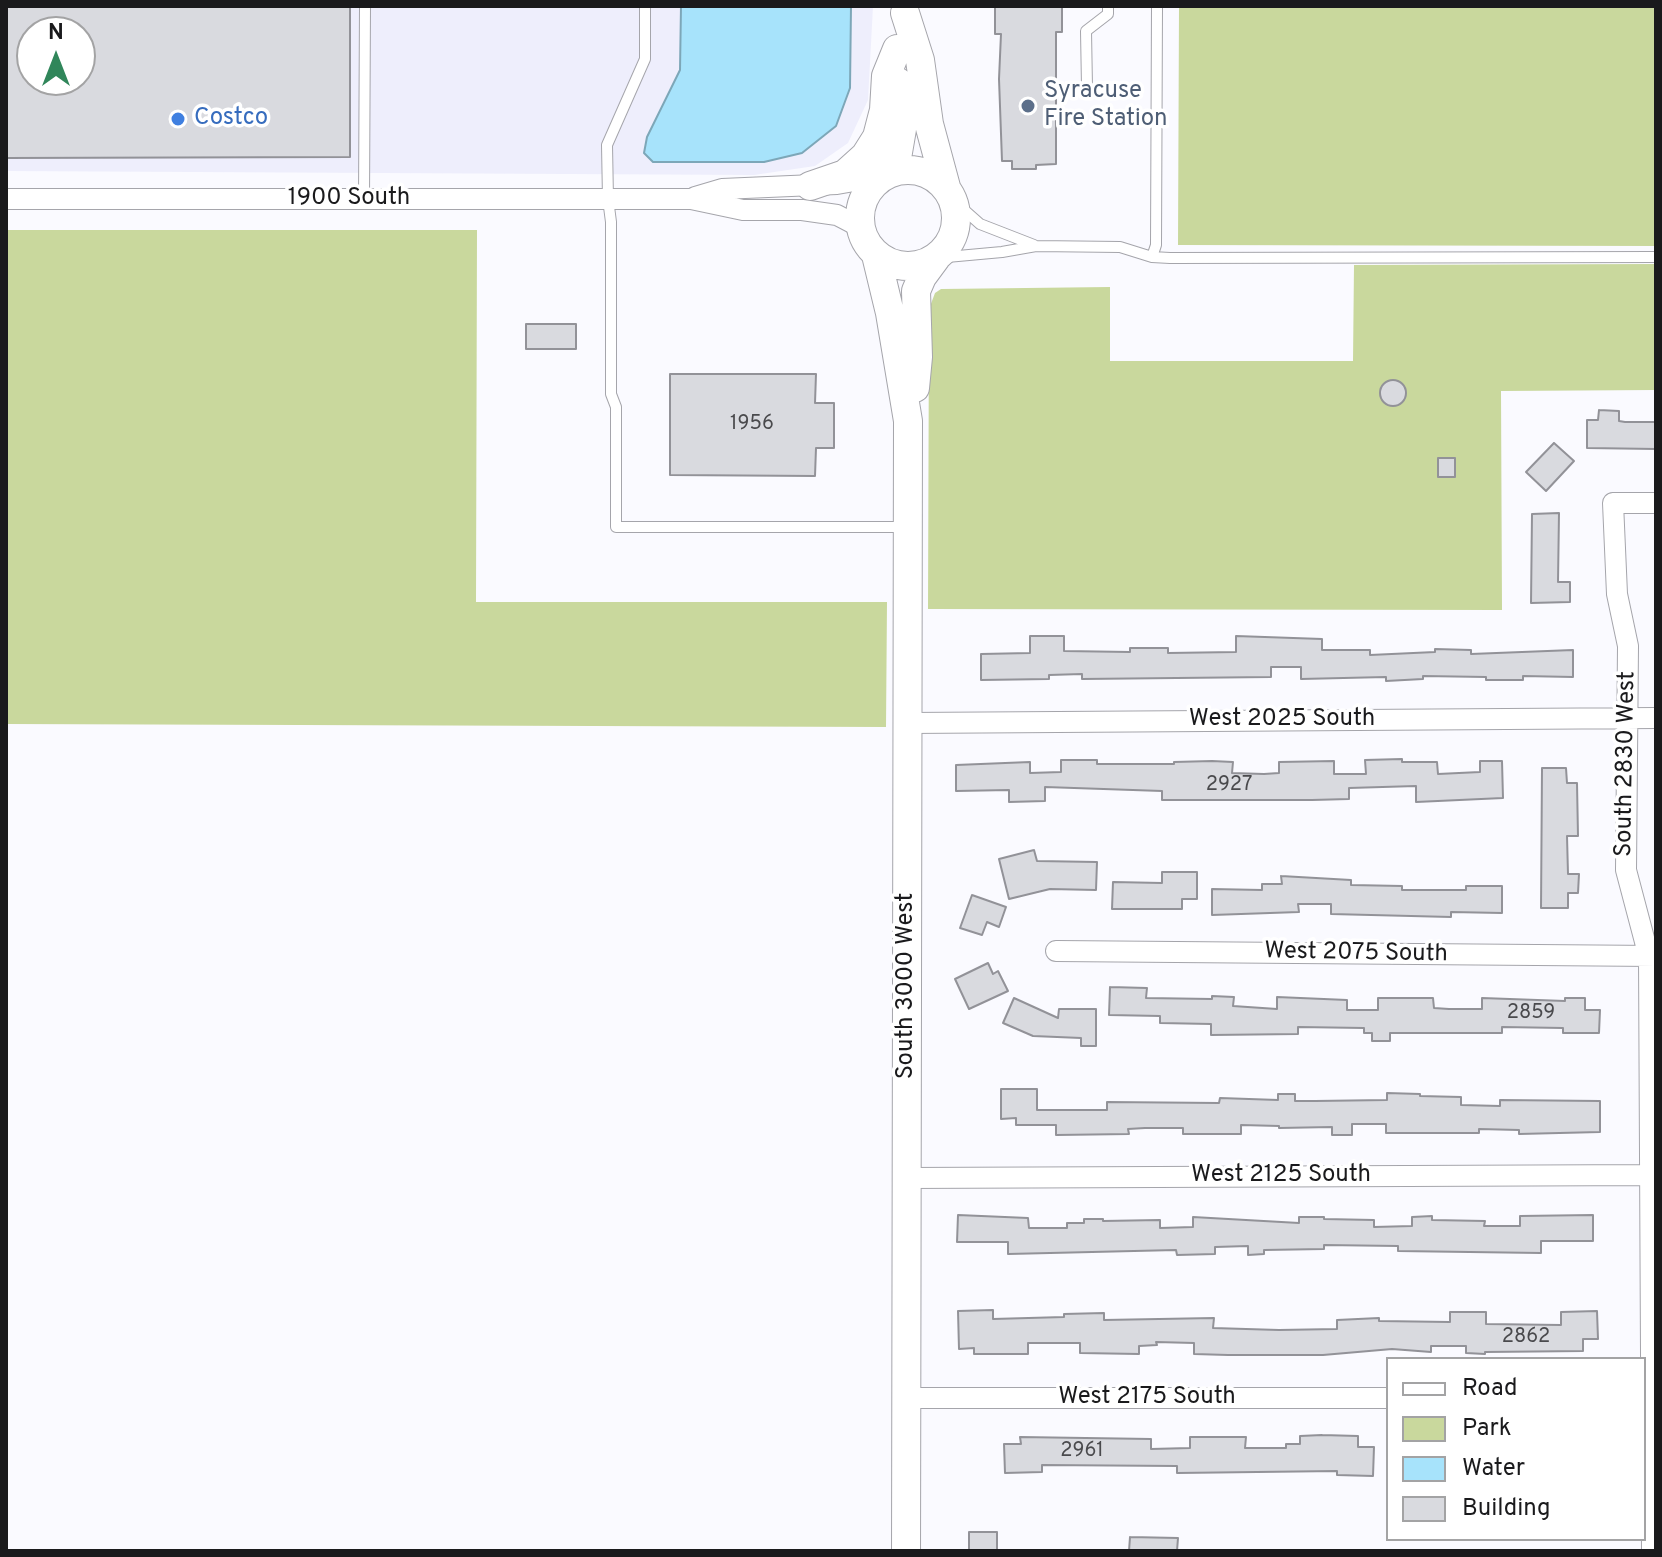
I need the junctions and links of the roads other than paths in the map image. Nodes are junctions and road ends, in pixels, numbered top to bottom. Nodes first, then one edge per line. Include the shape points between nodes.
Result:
1 (365, 6) edge
2 (645, 6) edge
3 (1108, 6) edge
4 (1157, 6) edge
5 (905, 10) edge
6 (897, 49) junction
7 (1087, 87) dead end
8 (883, 176) junction
9 (810, 186) junction
10 (950, 194) junction
11 (6, 199) edge
12 (364, 199) junction
13 (608, 199) junction
14 (691, 199) junction
15 (860, 227) junction
16 (1036, 246) junction
17 (876, 255) junction
18 (1152, 257) junction
19 (1656, 257) edge
20 (936, 258) junction
21 (908, 421) junction
22 (1656, 503) edge
23 (908, 527) junction
24 (1656, 718) edge
25 (1627, 719) junction
26 (908, 723) junction
27 (1056, 951) dead end
28 (1653, 957) edge
29 (1653, 1175) edge
30 (907, 1178) junction
31 (907, 1398) junction
32 (1386, 1398) edge
33 (1650, 1398) edge
34 (906, 1551) edge
35 (1652, 1551) edge

1 - 12 lane
2 - 13 lane via 645,59 607,145
3 - 7 lane via 1108,14 1086,31
4 - 18 lane
5 - 6 street
5 - 10 street
6 - 8 street via 902,129 897,158
6 - 9 street via 886,76 877,137 865,156 845,174
8 - 9 street
8 - 10 street via 924,172
8 - 15 street via 864,198
9 - 14 street via 722,189
10 - 16 lane via 980,224
10 - 20 street via 957,217 955,233
11 - 12 street, 1900 South
12 - 13 street, 1900 South
13 - 14 street, 1900 South
13 - 23 lane via 616,527
14 - 15 street via 743,210 837,215
15 - 17 street
16 - 18 lane via 1120,247
16 - 20 lane
17 - 20 street via 905,267
17 - 21 street, South 3000 West
18 - 19 lane
20 - 21 street, South 3000 West via 916,291 918,357
21 - 23 street, South 3000 West
22 - 25 street, South 2830 West via 1613,503 1617,594 1628,646
23 - 26 street, South 3000 West
24 - 25 street, West 2025 South
25 - 26 street, West 2025 South
25 - 28 street, South 2830 West via 1626,870
26 - 30 street, South 3000 West
27 - 28 street, West 2075 South
28 - 29 street, South 2830 West
29 - 30 street, West 2125 South
29 - 33 street, South 2830 West
30 - 31 street, South 3000 West
31 - 32 street, West 2175 South
31 - 34 street, South 3000 West
33 - 35 street, South 2830 West

